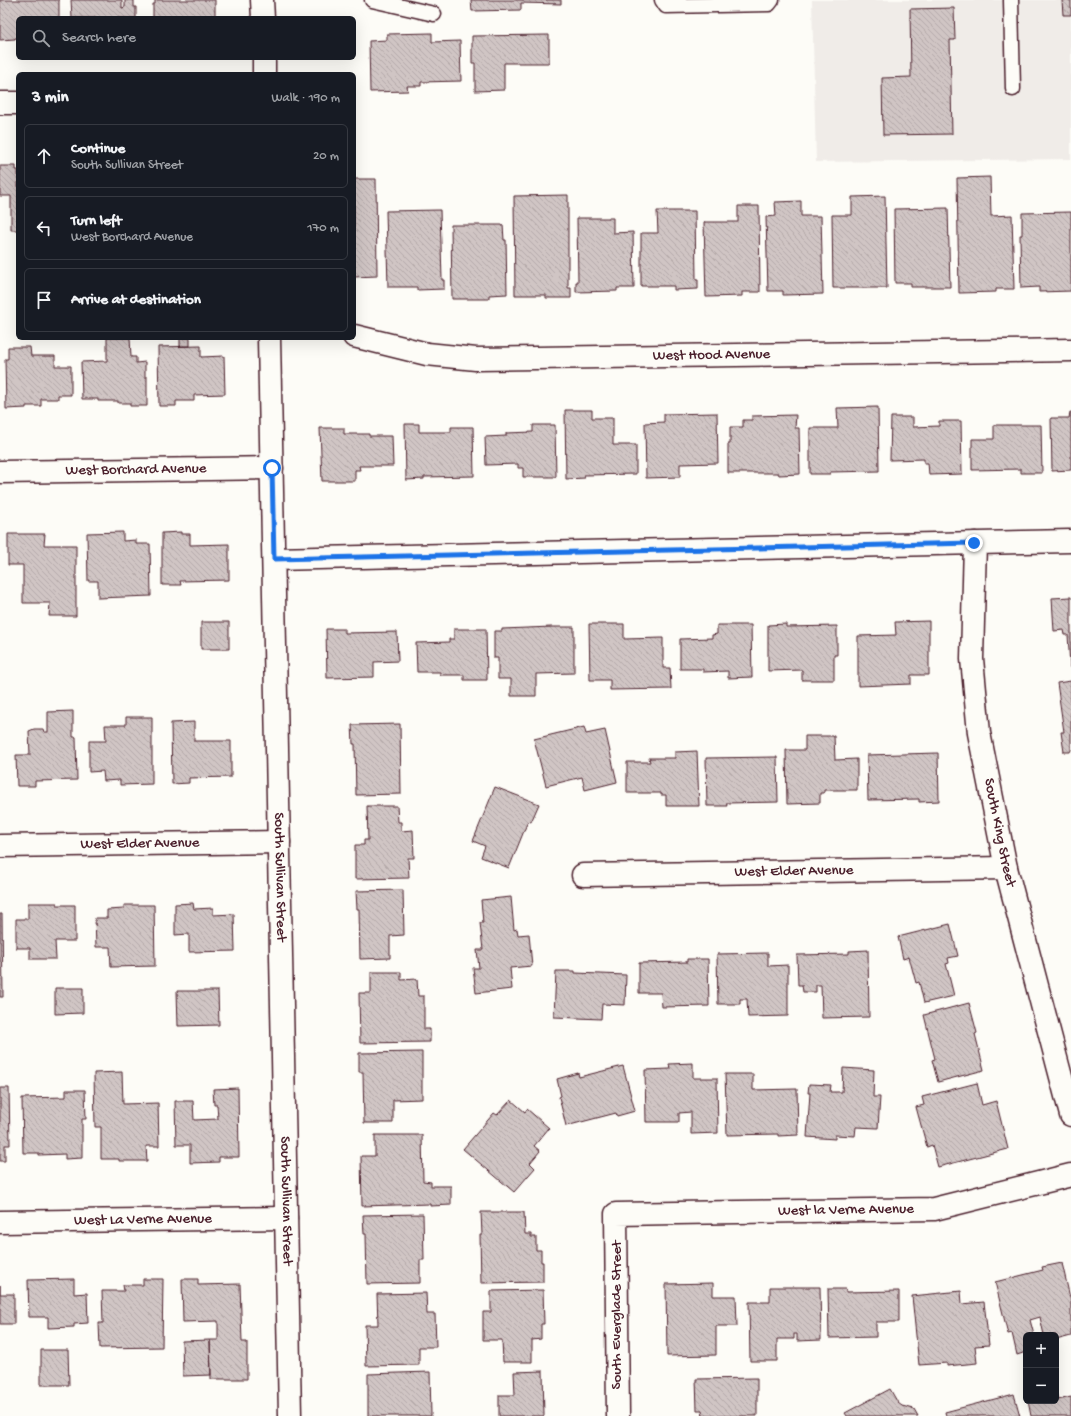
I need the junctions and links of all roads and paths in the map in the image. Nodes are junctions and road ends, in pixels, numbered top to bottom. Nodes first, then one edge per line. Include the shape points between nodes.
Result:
1 (262, 0) edge
2 (372, 0) edge
3 (662, 0) edge
4 (772, 0) edge
5 (1011, 0) edge
6 (434, 14) dead end
7 (263, 16) edge
8 (264, 60) edge
9 (264, 72) edge
10 (1013, 89) dead end
11 (0, 103) edge
12 (16, 103) edge
13 (356, 336) edge
14 (269, 340) edge
15 (1071, 350) edge
16 (272, 468) junction
17 (0, 472) edge
18 (1071, 541) edge
19 (974, 543) junction
20 (274, 559) junction
21 (279, 842) junction
22 (0, 846) edge
23 (1006, 868) junction
24 (583, 875) dead end
25 (1071, 1115) edge
26 (1071, 1176) edge
27 (616, 1214) joint
28 (286, 1218) junction
29 (0, 1222) edge
30 (290, 1416) edge
31 (618, 1416) edge

1 - 7 street
2 - 6 lane
3 - 4 lane via 666,6 769,4
5 - 10 lane
8 - 9 street
11 - 12 street
13 - 15 street, West Hood Avenue via 427,354 476,359
14 - 16 street, South Sullivan Street
16 - 17 street, West Borchard Avenue
16 - 20 street, South Sullivan Street
18 - 19 street
19 - 20 street
19 - 23 street, South King Street via 972,659 979,733
20 - 21 street, South Sullivan Street
21 - 22 street, West Elder Avenue
21 - 28 street, South Sullivan Street
23 - 24 street, West Elder Avenue
23 - 25 street, South King Street
26 - 27 street, West la Verne Avenue via 934,1209
27 - 31 street, South Everglade Street
28 - 29 street, West La Verne Avenue
28 - 30 street, South Sullivan Street

